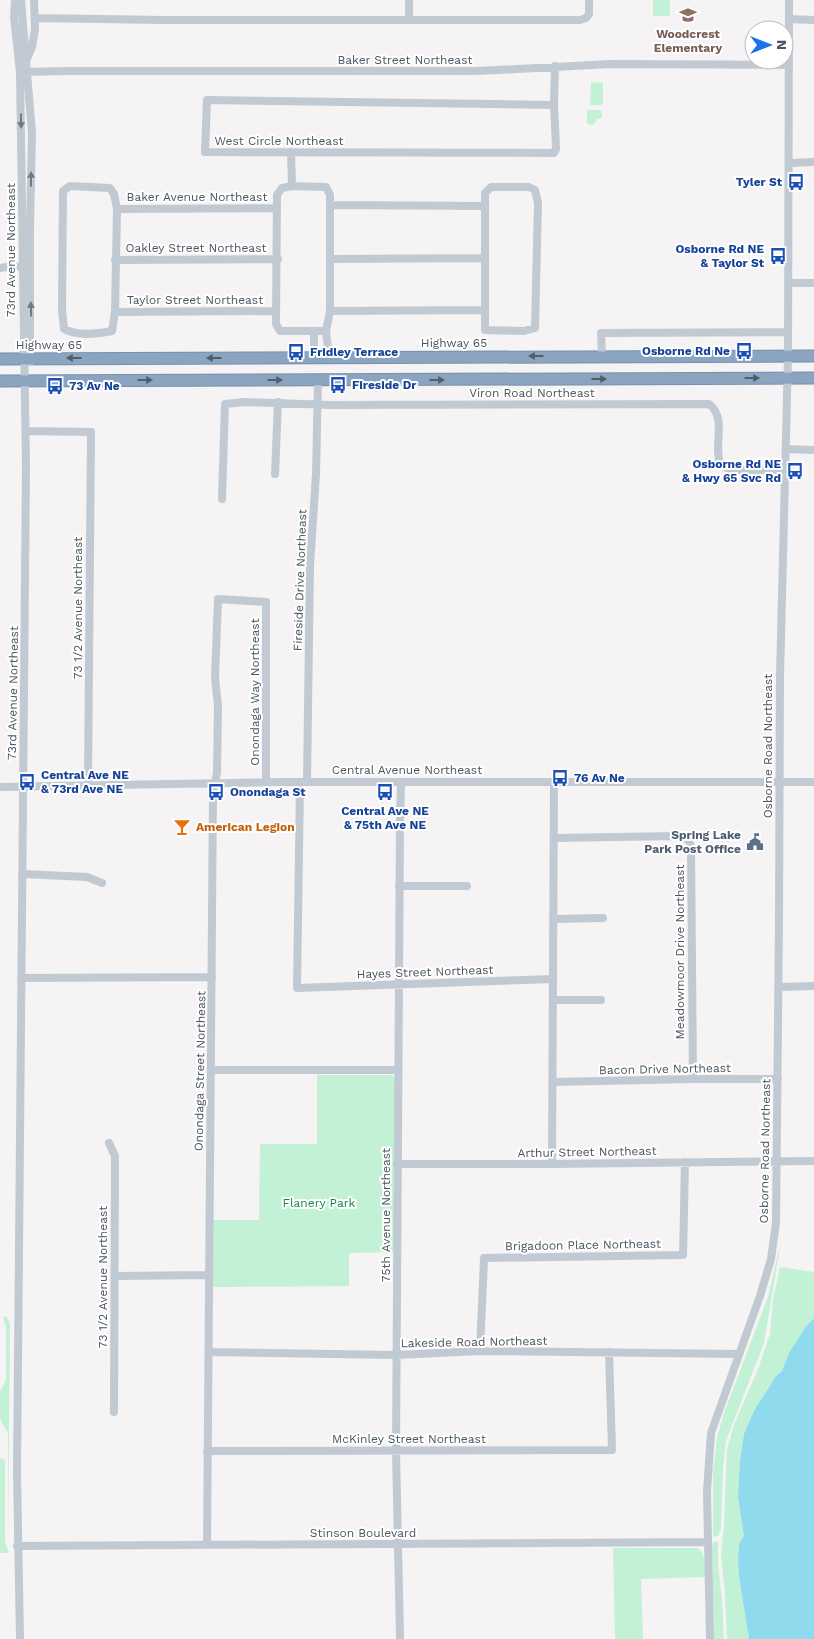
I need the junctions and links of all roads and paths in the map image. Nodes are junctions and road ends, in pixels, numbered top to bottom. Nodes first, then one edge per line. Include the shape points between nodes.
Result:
1 (15, 0) edge
2 (21, 0) edge
3 (34, 0) edge
4 (409, 0) edge
5 (589, 0) edge
6 (789, 0) edge
7 (36, 18) junction
8 (409, 19) junction
9 (789, 19) joint
10 (814, 20) edge
11 (26, 62) junction
12 (744, 65) edge
13 (555, 66) junction
14 (789, 70) edge
15 (24, 72) junction
16 (554, 105) junction
17 (292, 152) junction
18 (814, 162) edge
19 (789, 163) junction
20 (292, 186) junction
21 (331, 205) junction
22 (485, 206) junction
23 (117, 208) junction
24 (277, 208) junction
25 (330, 258) junction
26 (485, 258) junction
27 (278, 259) junction
28 (115, 260) junction
29 (0, 268) edge
30 (26, 268) junction
31 (788, 283) junction
32 (814, 283) edge
33 (484, 310) junction
34 (276, 311) junction
35 (330, 311) junction
36 (115, 312) junction
37 (314, 331) junction
38 (326, 331) junction
39 (788, 332) junction
40 (314, 356) junction
41 (602, 356) junction
42 (788, 356) junction
43 (814, 356) edge
44 (329, 357) junction
45 (27, 358) junction
46 (0, 359) edge
47 (788, 378) junction
48 (814, 378) edge
49 (0, 380) edge
50 (26, 380) junction
51 (318, 380) junction
52 (278, 402) junction
53 (318, 404) junction
54 (26, 431) junction
55 (786, 449) junction
56 (814, 450) edge
57 (785, 470) junction
58 (275, 474) dead end
59 (222, 499) dead end
60 (266, 602) joint
61 (266, 782) junction
62 (303, 782) junction
63 (402, 782) junction
64 (554, 782) junction
65 (780, 782) junction
66 (814, 782) edge
67 (215, 783) junction
68 (88, 784) junction
69 (0, 787) edge
70 (22, 787) junction
71 (554, 838) junction
72 (22, 874) junction
73 (102, 883) dead end
74 (399, 886) junction
75 (467, 886) dead end
76 (603, 918) dead end
77 (554, 919) junction
78 (212, 977) junction
79 (20, 978) junction
80 (553, 980) junction
81 (399, 984) junction
82 (779, 986) junction
83 (814, 986) edge
84 (297, 988) joint
85 (553, 1000) junction
86 (601, 1000) dead end
87 (211, 1070) junction
88 (398, 1070) junction
89 (693, 1079) junction
90 (778, 1079) junction
91 (552, 1082) junction
92 (109, 1143) dead end
93 (777, 1161) junction
94 (814, 1161) edge
95 (685, 1162) junction
96 (397, 1164) junction
97 (552, 1164) junction
98 (209, 1275) junction
99 (114, 1276) junction
100 (480, 1351) junction
101 (209, 1352) junction
102 (609, 1352) junction
103 (739, 1354) junction
104 (396, 1355) junction
105 (114, 1412) dead end
106 (396, 1450) junction
107 (207, 1451) junction
108 (708, 1542) junction
109 (396, 1544) junction
110 (207, 1545) junction
111 (17, 1546) junction
112 (20, 1639) edge
113 (400, 1639) edge
114 (710, 1639) edge

1 - 15 street, 73rd Avenue Northeast via 14,17
2 - 11 street, 73rd Avenue Northeast
3 - 7 street, 73rd Avenue Northeast
4 - 8 street
5 - 8 street via 589,14 580,20
6 - 9 street, Osborne Road Northeast
7 - 8 street
7 - 11 street, 73rd Avenue Northeast via 32,47
9 - 10 street
11 - 15 street, 73rd Avenue Northeast
12 - 13 street, Baker Street Northeast
13 - 15 street, Baker Street Northeast via 478,71
13 - 16 street, West Circle Northeast
14 - 19 street, Osborne Road Northeast
15 - 30 street, 73rd Avenue Northeast via 22,172
16 - 17 street, West Circle Northeast via 554,153
16 - 17 street, West Circle Northeast via 208,100 205,152
17 - 20 street
18 - 19 street
19 - 31 street, Osborne Road Northeast
20 - 21 street via 326,187
20 - 24 street via 282,188 277,195
21 - 22 street
21 - 25 street
22 - 26 street
22 - 33 street via 486,193 491,187 529,187 535,190 538,203 535,328 524,331 485,330
23 - 24 street, Baker Avenue Northeast
23 - 28 street
23 - 36 street via 110,188 70,186 63,191 64,329 70,333 112,330
24 - 27 street
25 - 26 street
25 - 35 street
26 - 33 street
27 - 28 street, Oakley Street Northeast
27 - 34 street
28 - 36 street
29 - 30 street
30 - 45 street, 73rd Avenue Northeast
31 - 32 street
31 - 39 street, Osborne Road Northeast
33 - 35 street
34 - 36 street, Taylor Street Northeast
34 - 37 street via 276,324 280,331
35 - 38 street
37 - 38 street
37 - 40 street
38 - 44 street
39 - 41 street via 601,333
39 - 42 street, Osborne Road Northeast
40 - 44 highway, Highway 65
40 -> 45 highway, Highway 65
41 - 42 highway, Highway 65
41 -> 44 highway, Highway 65
42 - 43 highway, Highway 65
42 - 47 street, Osborne Road Northeast
45 - 46 highway, Highway 65
45 - 50 street, 73rd Avenue Northeast
47 - 48 highway
51 -> 47 highway
47 - 55 street, Osborne Road Northeast
49 - 50 highway
50 -> 51 highway
50 - 54 street, 73rd Avenue Northeast
51 - 53 street, Fireside Drive Northeast
52 - 53 street, Viron Road Northeast
52 - 58 street
52 - 59 street, Viron Road Northeast via 224,404
53 - 57 street, Viron Road Northeast via 709,404 717,413 721,465 730,470
53 - 62 street, Fireside Drive Northeast
54 - 68 street, 73 1/2 Avenue Northeast via 91,432
54 - 70 street, 73rd Avenue Northeast
55 - 56 street
55 - 57 street, Osborne Road Northeast
57 - 65 street, Osborne Road Northeast
60 - 61 street, Onondaga Way Northeast
60 - 67 street, Onondaga Street Northeast via 218,599
61 - 62 street, Central Avenue Northeast
61 - 67 street, Central Avenue Northeast
62 - 63 street, Central Avenue Northeast
62 - 84 street, Fireside Drive Northeast
63 - 64 street, Central Avenue Northeast
63 - 74 street, 75th Avenue Northeast
64 - 65 street, Central Avenue Northeast
64 - 71 street
65 - 66 street, Central Avenue Northeast
65 - 82 street, Osborne Road Northeast
67 - 68 street, Central Avenue Northeast
67 - 78 street, Onondaga Street Northeast
68 - 70 street, Central Avenue Northeast
69 - 70 street, Central Avenue Northeast
70 - 72 street, 73rd Avenue Northeast
71 - 77 street
71 - 89 street, Meadowmoor Drive Northeast via 678,836 689,840
72 - 73 street via 87,877
72 - 79 street, 73rd Avenue Northeast
74 - 75 street
74 - 81 street, 75th Avenue Northeast
76 - 77 street
77 - 80 street
78 - 79 street
78 - 87 street, Onondaga Street Northeast
79 - 111 street, 73rd Avenue Northeast
80 - 81 street, Hayes Street Northeast
80 - 85 street
81 - 84 street, Hayes Street Northeast
81 - 88 street, 75th Avenue Northeast
82 - 83 street
82 - 90 street, Osborne Road Northeast
85 - 86 street
85 - 91 street
87 - 88 street
87 - 98 street, Onondaga Street Northeast
88 - 96 street, 75th Avenue Northeast
89 - 90 street, Bacon Drive Northeast
89 - 91 street, Bacon Drive Northeast
90 - 93 street, Osborne Road Northeast
91 - 97 street
92 - 99 street, 73 1/2 Avenue Northeast via 115,1156
93 - 94 street, Arthur Street Northeast
93 - 95 street, Arthur Street Northeast
93 - 103 street, Osborne Road Northeast via 776,1223 771,1259
95 - 97 street, Arthur Street Northeast
95 - 100 street, Brigadoon Place Northeast via 683,1255 484,1258
96 - 97 street, Arthur Street Northeast
96 - 104 street, 75th Avenue Northeast
98 - 99 street
98 - 101 street, Onondaga Street Northeast
99 - 105 street, 73 1/2 Avenue Northeast
100 - 102 street, Lakeside Road Northeast
100 - 104 street, Lakeside Road Northeast
101 - 104 street, Lakeside Road Northeast
101 - 107 street, Onondaga Street Northeast
102 - 103 street, Lakeside Road Northeast
102 - 106 street, McKinley Street Northeast via 612,1450
103 - 108 street, Osborne Road Northeast via 711,1433
104 - 106 street, 75th Avenue Northeast
106 - 107 street, McKinley Street Northeast
106 - 109 street, 75th Avenue Northeast
107 - 110 street, Onondaga Street Northeast
108 - 109 street, Stinson Boulevard
108 - 114 street, Osborne Road Northeast
109 - 110 street, Stinson Boulevard
109 - 113 street, 75th Avenue Northeast
110 - 111 street, Stinson Boulevard
111 - 112 street, 73rd Avenue Northeast

